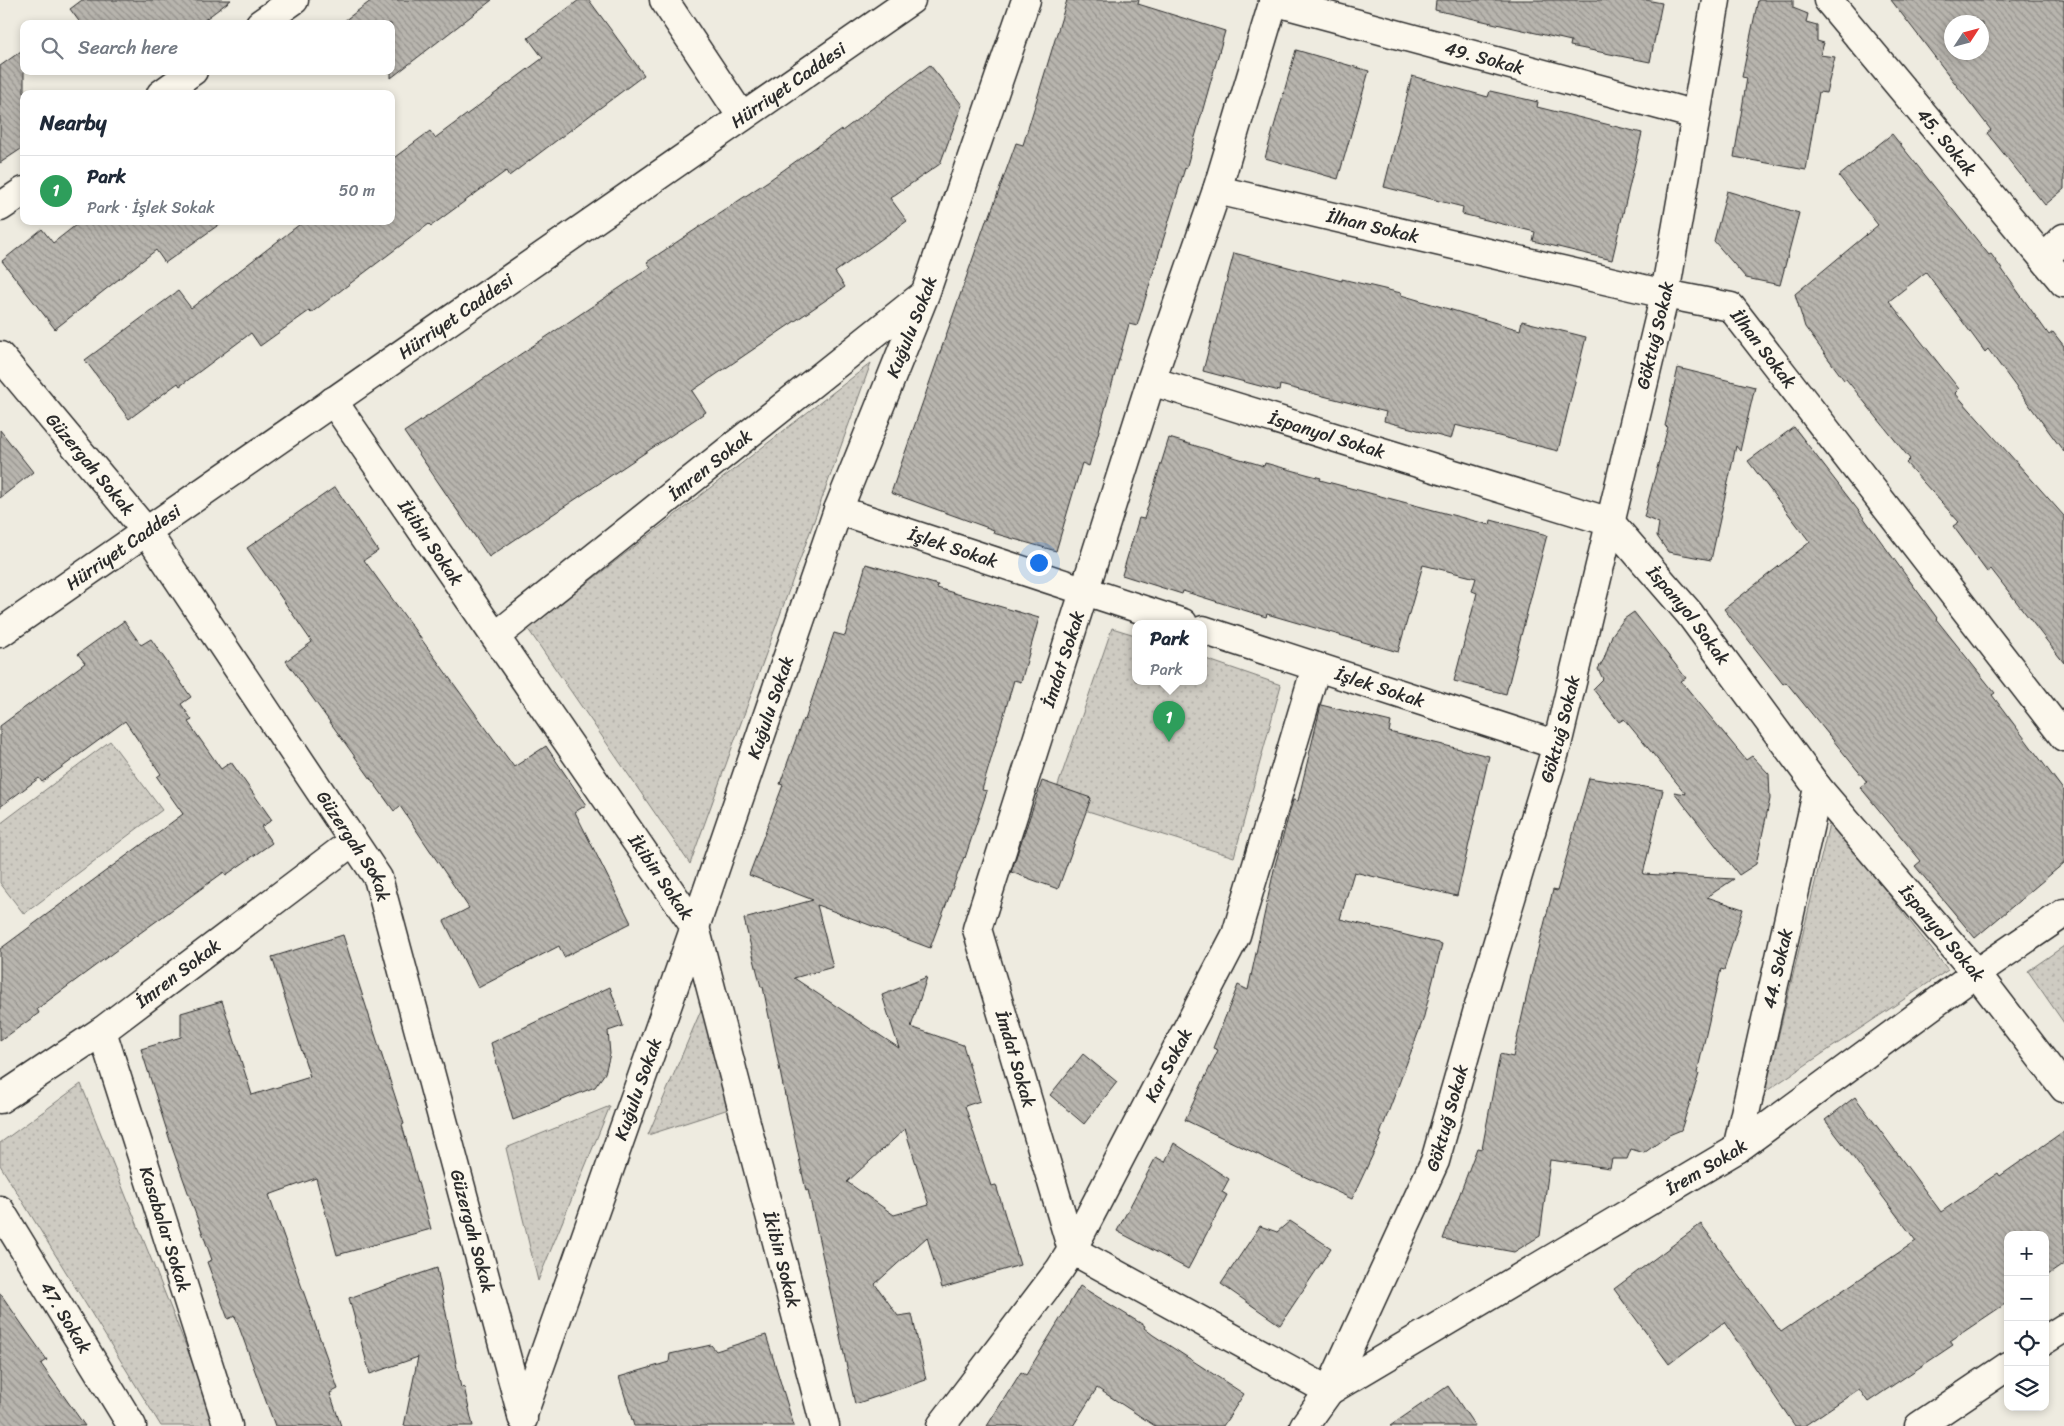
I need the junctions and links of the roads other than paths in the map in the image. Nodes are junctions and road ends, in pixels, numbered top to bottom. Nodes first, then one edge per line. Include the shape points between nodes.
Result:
1 (294, 0) edge
2 (664, 0) edge
3 (911, 0) edge
4 (1026, 0) edge
5 (1274, 0) edge
6 (1716, 0) edge
7 (1828, 0) edge
8 (266, 20) edge
9 (187, 75) edge
10 (167, 90) edge
11 (1696, 115) junction
12 (742, 117) junction
13 (1217, 190) junction
14 (20, 194) edge
15 (0, 207) edge
16 (2064, 238) edge
17 (2044, 258) junction
18 (2064, 284) edge
19 (925, 294) junction
20 (1665, 294) junction
21 (0, 356) edge
22 (1151, 381) junction
23 (333, 401) junction
24 (838, 510) junction
25 (1610, 522) junction
26 (146, 531) junction
27 (1084, 591) junction
28 (1175, 620) edge
29 (1207, 631) edge
30 (0, 632) edge
31 (496, 636) junction
32 (1316, 666) junction
33 (2064, 737) edge
34 (1557, 745) junction
35 (1818, 788) junction
36 (352, 842) junction
37 (2064, 912) edge
38 (696, 927) junction
39 (1976, 973) junction
40 (102, 1031) junction
41 (2064, 1088) edge
42 (0, 1099) edge
43 (1737, 1149) junction
44 (0, 1210) edge
45 (1072, 1250) junction
46 (2064, 1328) edge
47 (2049, 1337) edge
48 (2004, 1369) edge
49 (1329, 1391) junction
50 (523, 1422) edge
51 (132, 1426) edge
52 (228, 1426) edge
53 (824, 1426) edge
54 (941, 1426) edge
55 (1304, 1426) edge
56 (1918, 1426) edge

1 - 8 street
2 - 12 street
3 - 12 street, Hürriyet Caddesi
4 - 19 street, Kuğulu Sokak
5 - 11 street, 49. Sokak
5 - 13 street, İmdat Sokak
6 - 11 street, Göktuğ Sokak
7 - 17 street, 45. Sokak
9 - 10 street
11 - 20 street, Göktuğ Sokak
12 - 23 street, Hürriyet Caddesi
13 - 20 street, İlhan Sokak
13 - 22 street, İmdat Sokak
14 - 15 street
16 - 17 street
17 - 18 street, 45. Sokak
19 - 24 street, Kuğulu Sokak
19 - 31 street, İmren Sokak
20 - 25 street, Göktuğ Sokak
20 - 33 street, İlhan Sokak via 1731,307
21 - 26 street, Güzergah Sokak
22 - 25 street, İspanyol Sokak
22 - 27 street, İmdat Sokak
23 - 26 street, Hürriyet Caddesi
23 - 31 street, İkibin Sokak
24 - 27 street, İşlek Sokak
24 - 38 street, Kuğulu Sokak
25 - 34 street, Göktuğ Sokak
25 - 35 street, İspanyol Sokak via 1690,613
26 - 30 street, Hürriyet Caddesi
26 - 36 street, Güzergah Sokak
27 - 28 street, İşlek Sokak
27 - 45 street, İmdat Sokak via 977,929
29 - 32 street, İşlek Sokak
31 - 38 street, İkibin Sokak
32 - 34 street, İşlek Sokak
32 - 45 street, Kar Sokak via 1236,935
34 - 49 street, Göktuğ Sokak via 1435,1161
35 - 39 street, İspanyol Sokak
35 - 43 street, 44. Sokak
36 - 40 street, İmren Sokak
36 - 50 street, Güzergah Sokak via 378,878
37 - 39 street, İrem Sokak
38 - 50 street, Kuğulu Sokak
38 - 53 street, İkibin Sokak
39 - 41 street, İspanyol Sokak
39 - 43 street, İrem Sokak
40 - 42 street, İmren Sokak
40 - 52 street, Kasabalar Sokak
43 - 49 street, İrem Sokak
44 - 51 street, 47. Sokak
45 - 49 street
45 - 54 street, Kar Sokak
46 - 47 street
48 - 56 street
49 - 55 street, Göktuğ Sokak

